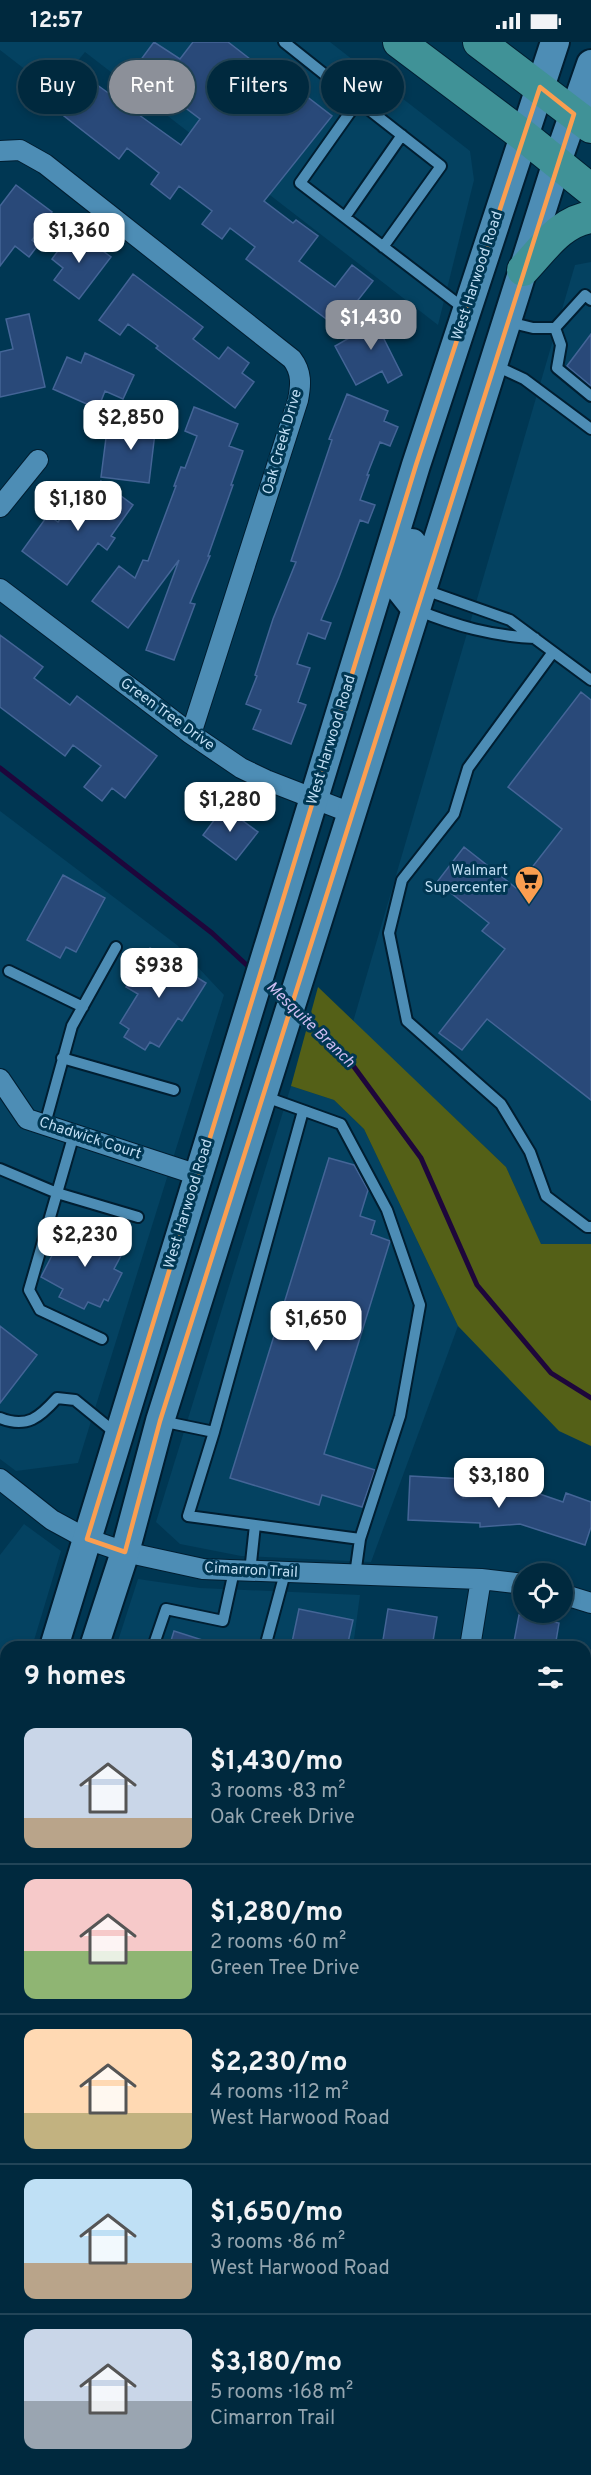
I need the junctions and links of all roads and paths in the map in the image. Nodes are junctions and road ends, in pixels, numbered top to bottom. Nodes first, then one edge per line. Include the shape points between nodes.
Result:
1 (284, 42) edge
2 (399, 42) edge
3 (479, 42) edge
4 (555, 42) edge
5 (591, 64) edge
6 (321, 72) edge
7 (540, 87) junction
8 (349, 114) edge
9 (375, 114) edge
10 (582, 120) edge
11 (402, 135) junction
12 (524, 136) junction
13 (0, 151) edge
14 (557, 162) junction
15 (591, 190) edge
16 (345, 217) junction
17 (591, 217) edge
18 (383, 247) junction
19 (523, 270) junction
20 (591, 300) edge
21 (466, 311) junction
22 (507, 322) junction
23 (555, 328) junction
24 (493, 364) junction
25 (591, 396) edge
26 (591, 429) edge
27 (38, 460) dead end
28 (416, 465) junction
29 (0, 507) edge
30 (0, 589) edge
31 (419, 599) junction
32 (535, 638) junction
33 (553, 652) junction
34 (591, 680) edge
35 (192, 734) junction
36 (313, 799) junction
37 (351, 813) junction
38 (116, 947) dead end
39 (9, 971) dead end
40 (83, 1006) junction
41 (62, 1058) junction
42 (0, 1079) edge
43 (174, 1090) dead end
44 (262, 1096) junction
45 (303, 1111) junction
46 (45, 1124) junction
47 (74, 1134) junction
48 (0, 1169) edge
49 (198, 1175) junction
50 (57, 1193) junction
51 (138, 1217) dead end
52 (591, 1227) edge
53 (102, 1339) dead end
54 (0, 1418) edge
55 (160, 1421) junction
56 (214, 1432) junction
57 (118, 1435) junction
58 (0, 1479) edge
59 (255, 1525) junction
60 (87, 1539) junction
61 (360, 1539) junction
62 (125, 1552) junction
63 (242, 1572) junction
64 (285, 1573) junction
65 (356, 1575) junction
66 (481, 1579) junction
67 (513, 1583) edge
68 (573, 1597) edge
69 (591, 1603) edge
70 (56, 1641) edge
71 (96, 1641) edge
72 (155, 1641) edge
73 (267, 1641) edge
74 (471, 1641) edge

1 - 6 lane
2 - 12 main road
3 - 7 main road
4 - 7 main road, West Harwood Road
5 - 10 main road
7 - 10 main road
7 - 12 main road, West Harwood Road
8 - 16 lane via 300,183
9 - 11 lane
10 - 14 main road
11 - 16 lane
11 - 18 lane via 441,166
12 - 14 main road
12 - 21 main road, West Harwood Road
13 - 35 street, Oak Creek Drive via 20,150 45,164 299,368 298,400
14 - 15 main road
14 - 19 main road
16 - 18 lane
17 - 19 main road via 562,228
18 - 21 lane
19 - 22 main road
20 - 23 lane via 585,295
21 - 28 main road, West Harwood Road
22 - 23 lane
22 - 24 main road
23 - 25 lane via 561,345 557,368
24 - 26 lane via 524,379
24 - 31 main road
27 - 29 street
28 - 31 main road via 430,480 401,590
28 - 36 main road, West Harwood Road
30 - 35 street, Green Tree Drive
31 - 32 lane via 510,620
31 - 32 lane via 443,621 502,636
31 - 37 main road
32 - 33 lane
33 - 34 lane
33 - 52 lane via 468,768 454,814 402,880 389,933 407,1021 501,1104 530,1152 546,1196
35 - 36 street, Green Tree Drive via 241,768
36 - 37 street, Green Tree Drive
36 - 49 main road, West Harwood Road
37 - 44 main road
38 - 40 lane
39 - 40 lane
40 - 41 lane
41 - 43 lane
41 - 46 lane
42 - 46 street, Chadwick Court via 27,1119
44 - 45 lane
44 - 55 main road
45 - 56 lane
45 - 61 lane via 341,1124 387,1210 420,1305 400,1416
46 - 47 street, Chadwick Court
47 - 49 street, Chadwick Court
47 - 50 lane
48 - 50 lane
49 - 57 main road, West Harwood Road
50 - 51 lane
50 - 53 lane via 29,1290 40,1310
54 - 57 lane via 21,1423 40,1417 57,1398 75,1400
55 - 56 lane
55 - 62 main road
56 - 59 lane via 188,1516
57 - 60 main road, West Harwood Road
58 - 60 street, Cimarron Trail via 52,1520
59 - 61 lane
59 - 63 lane
60 - 62 street, Cimarron Trail
60 - 70 main road, West Harwood Road
61 - 65 lane
62 - 63 street, Cimarron Trail via 203,1569
62 - 71 main road
63 - 64 street, Cimarron Trail
63 - 72 lane via 223,1621 166,1609
64 - 65 street, Cimarron Trail
64 - 73 lane
65 - 66 street, Cimarron Trail
66 - 67 street, Cimarron Trail
66 - 74 street
68 - 69 street

